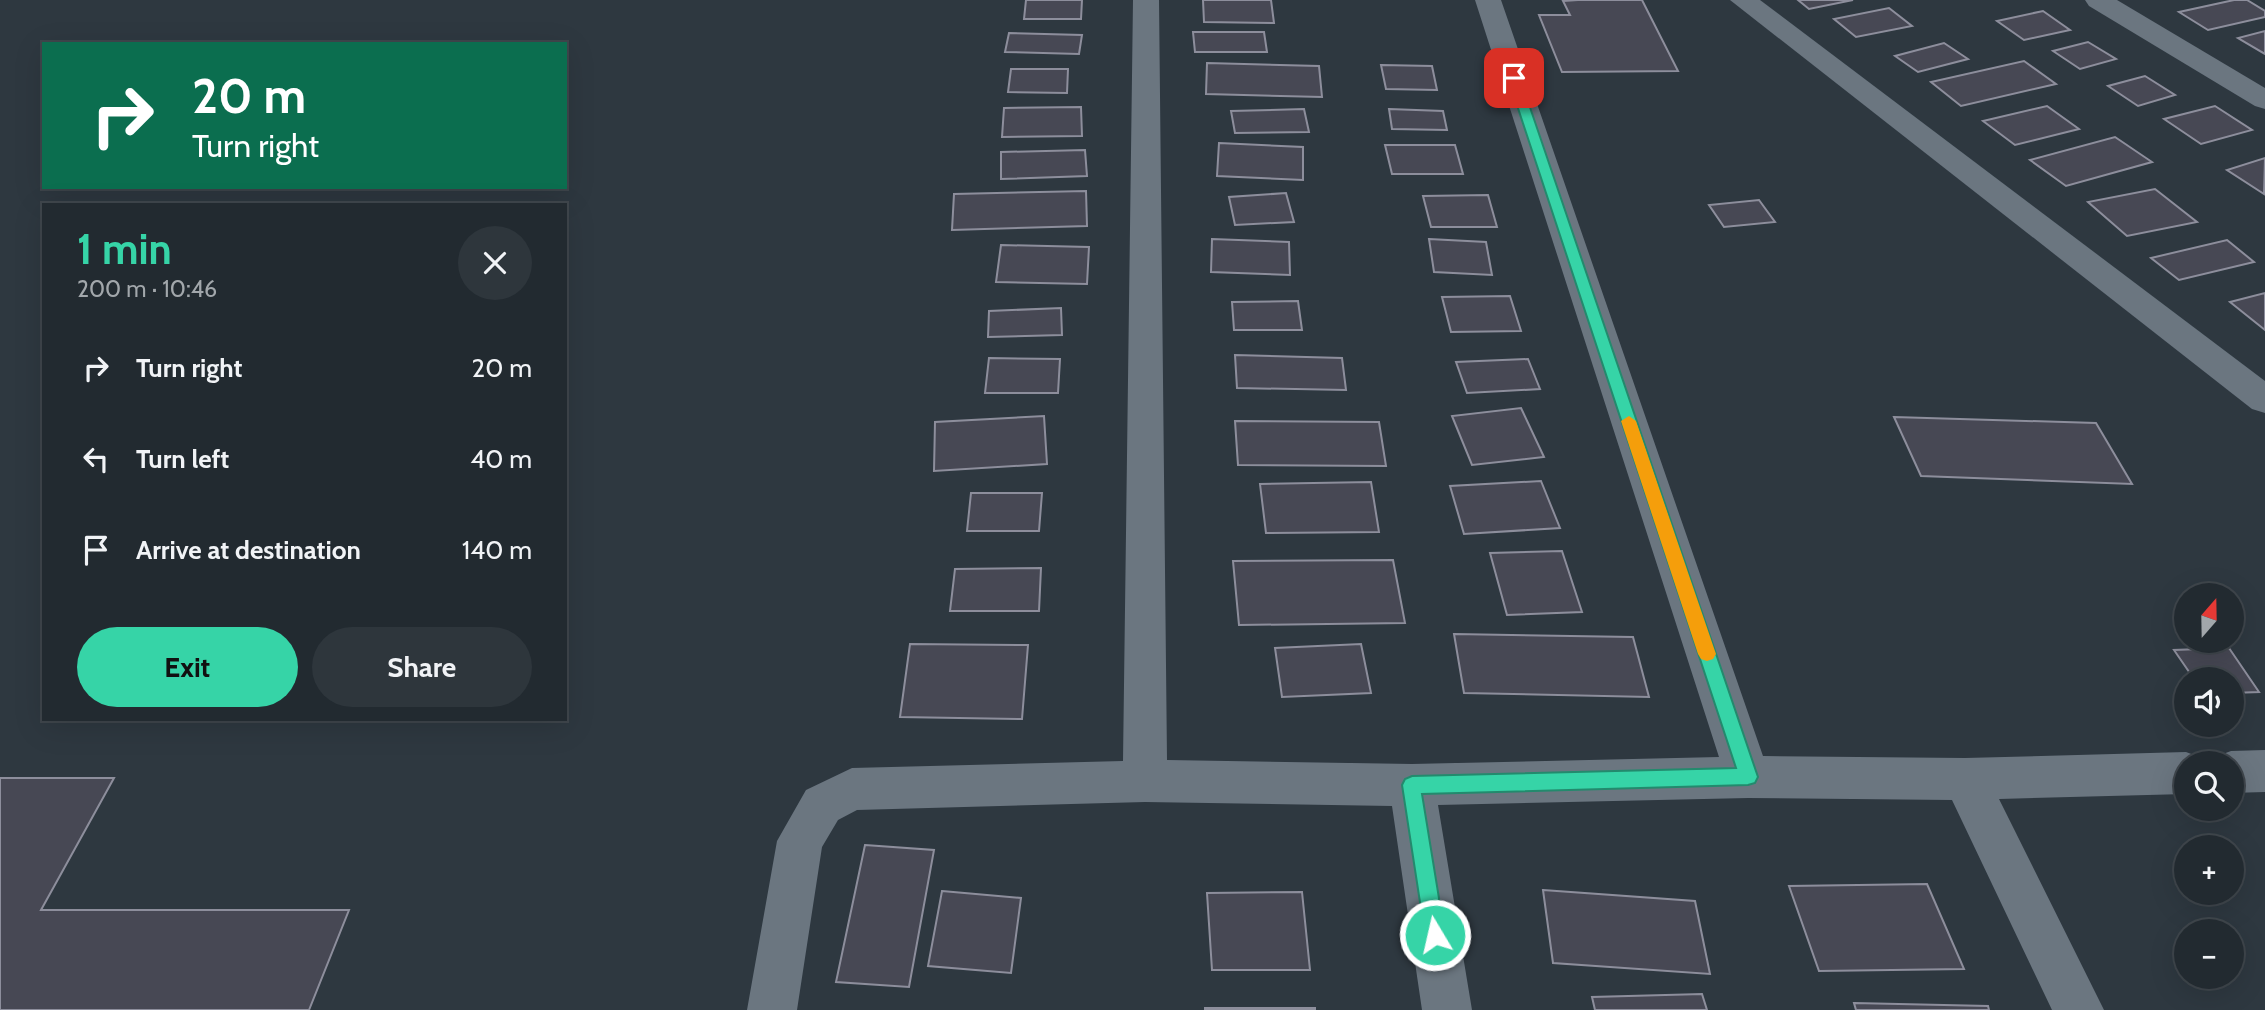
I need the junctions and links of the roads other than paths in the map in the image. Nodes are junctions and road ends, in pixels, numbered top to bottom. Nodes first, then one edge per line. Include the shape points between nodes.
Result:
1 (1146, 0) edge
2 (1488, 0) edge
3 (1743, 0) edge
4 (2098, 0) edge
5 (2265, 100) edge
6 (2265, 400) edge
7 (2265, 771) edge
8 (2244, 772) edge
9 (2174, 773) edge
10 (1748, 777) junction
11 (1965, 779) junction
12 (1145, 780) junction
13 (1412, 785) junction
14 (772, 1010) edge
15 (1447, 1010) edge
16 (2079, 1010) edge

1 - 12 street
2 - 10 street
3 - 6 street
4 - 5 street
7 - 8 street
9 - 11 street
10 - 11 street
10 - 13 street
11 - 16 street
12 - 13 street
12 - 14 street via 852,789 822,805 800,841
13 - 15 street

